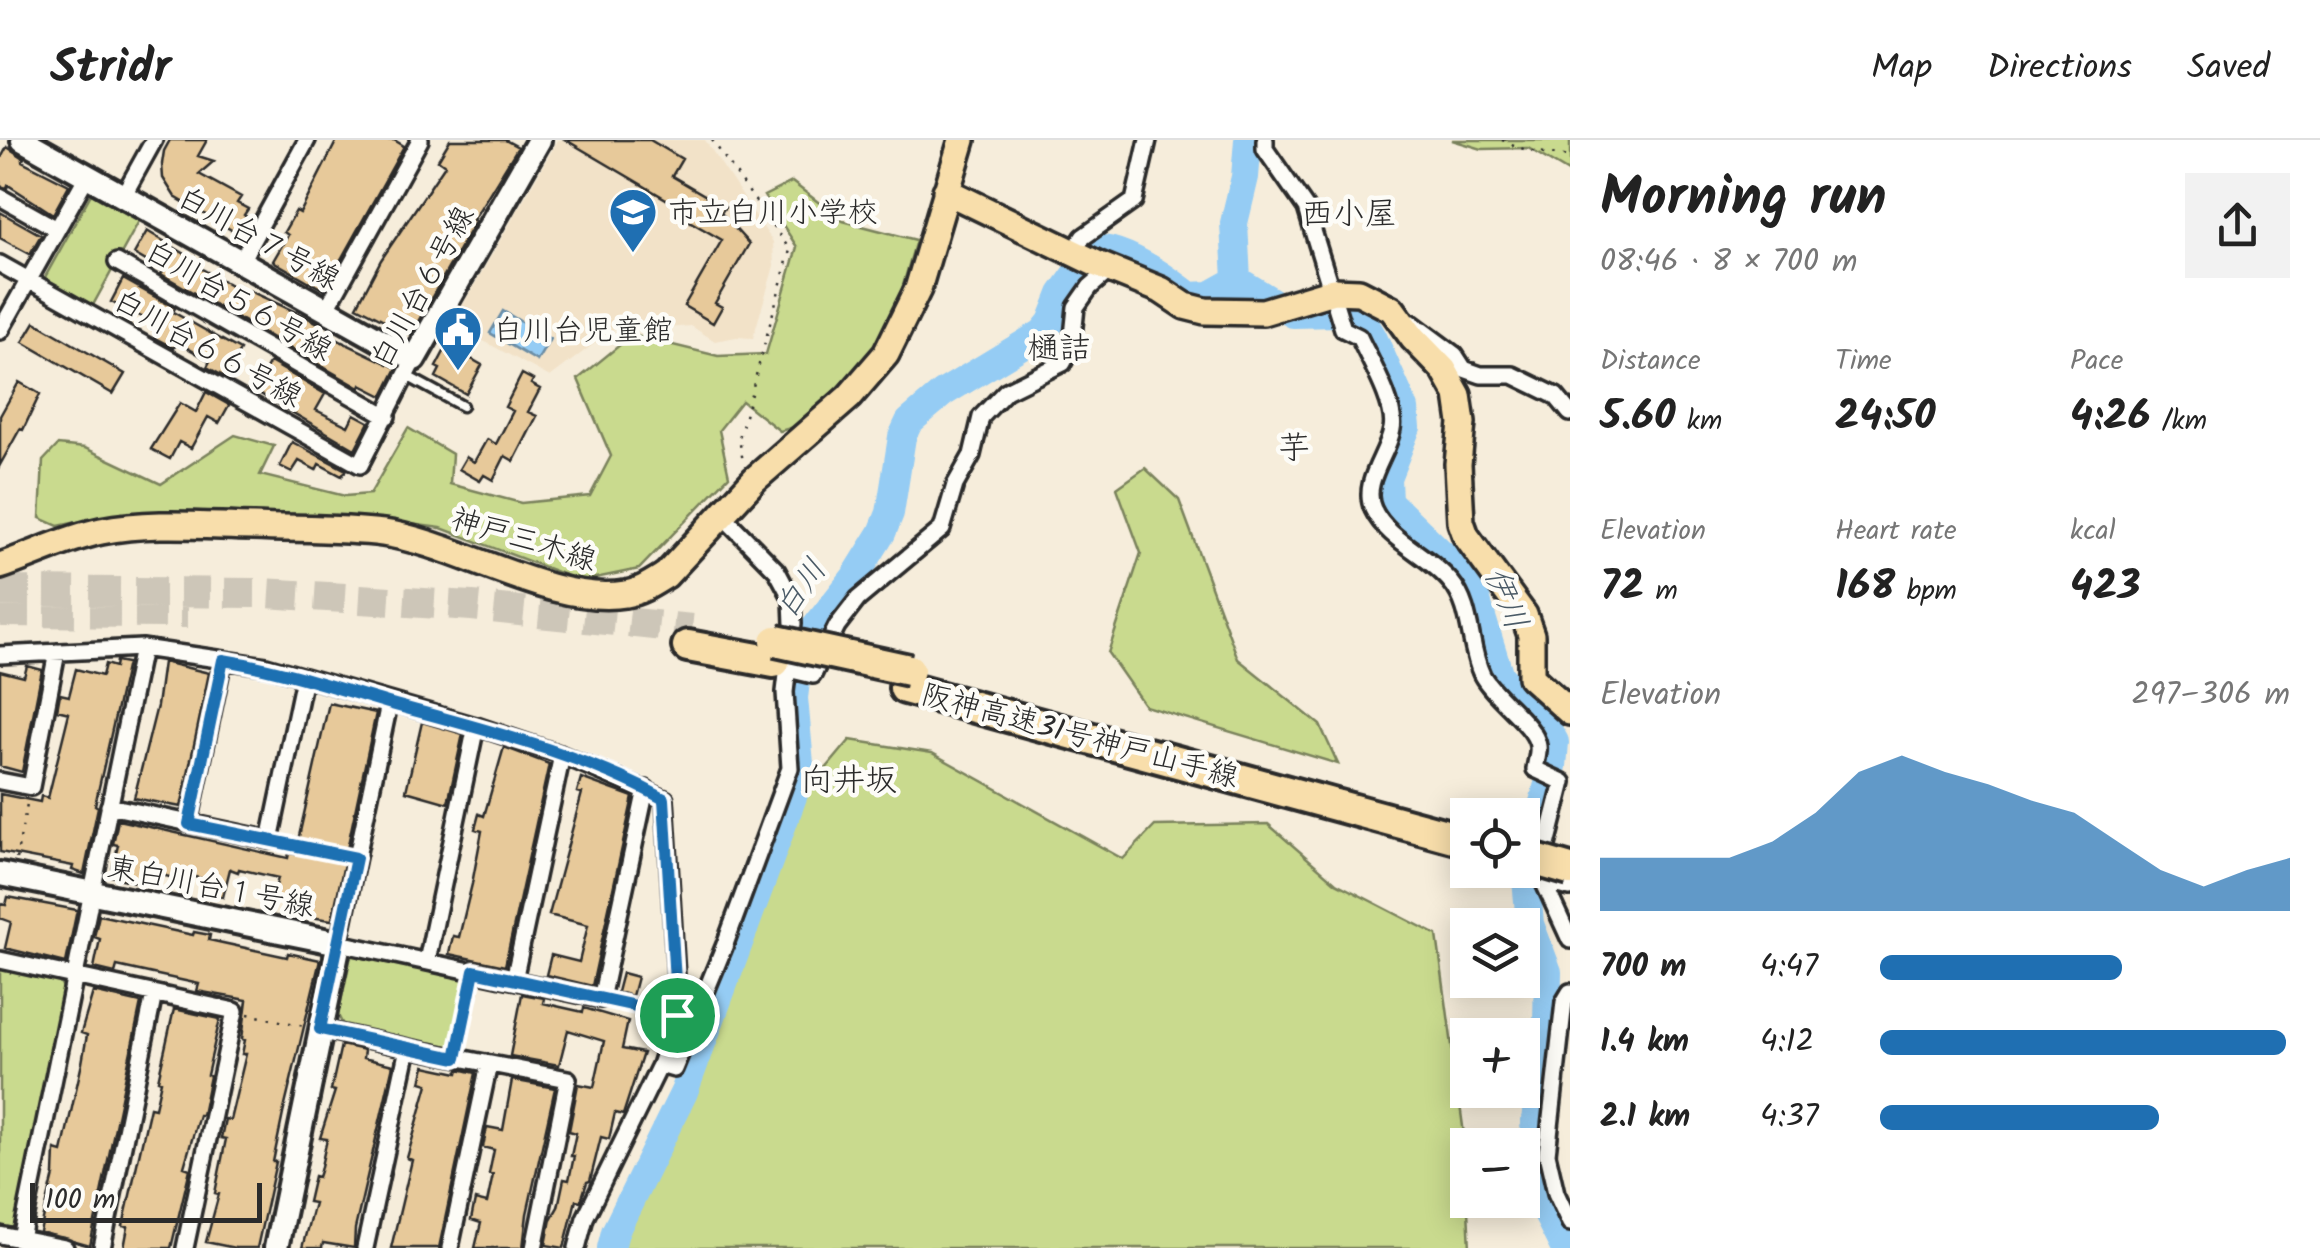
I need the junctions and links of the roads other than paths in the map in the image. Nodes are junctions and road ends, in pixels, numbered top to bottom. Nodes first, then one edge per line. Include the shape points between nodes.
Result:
1 (23, 140) edge
2 (154, 140) edge
3 (308, 140) edge
4 (420, 140) edge
5 (539, 140) edge
6 (962, 140) edge
7 (1148, 140) edge
8 (1265, 145) edge
9 (87, 176) junction
10 (946, 191) junction
11 (123, 196) junction
12 (0, 197) edge
13 (57, 229) junction
14 (1074, 251) junction
15 (240, 261) junction
16 (117, 262) dead end
17 (0, 264) edge
18 (1104, 266) junction
19 (28, 280) junction
20 (1333, 291) junction
21 (1392, 309) junction
22 (326, 310) junction
23 (0, 331) edge
24 (411, 367) junction
25 (462, 406) dead end
26 (1570, 413) edge
27 (387, 416) junction
28 (360, 464) joint
29 (722, 515) junction
30 (0, 566) edge
31 (690, 638) tunnel mouth
32 (142, 648) junction
33 (57, 652) junction
34 (0, 655) edge
35 (779, 657) junction
36 (223, 660) junction
37 (304, 678) junction
38 (390, 704) junction
39 (1570, 712) edge
40 (476, 726) junction
41 (562, 756) junction
42 (1283, 779) junction
43 (0, 781) edge
44 (646, 789) junction
45 (108, 806) junction
46 (1450, 817) edge
47 (189, 824) junction
48 (1450, 835) edge
49 (1540, 841) edge
50 (1570, 849) edge
51 (6, 875) edge
52 (1556, 876) edge
53 (1570, 888) edge
54 (90, 892) junction
55 (1570, 940) edge
56 (339, 942) junction
57 (0, 960) edge
58 (427, 961) junction
59 (75, 976) junction
60 (514, 980) junction
61 (1570, 992) edge
62 (154, 994) junction
63 (320, 1029) junction
64 (408, 1048) junction
65 (488, 1064) junction
66 (660, 1065) junction
67 (1570, 1223) edge
68 (0, 1234) edge
69 (21, 1238) junction
70 (65, 1248) edge
71 (102, 1248) edge
72 (184, 1248) edge
73 (276, 1248) edge
74 (365, 1248) edge
75 (450, 1248) edge
76 (534, 1248) edge
77 (577, 1248) edge

1 - 9 street, 白川台７号線
2 - 11 street
3 - 15 street
4 - 22 street
5 - 24 street, 白川台６号線
6 - 10 main road, 神戸三木線
7 - 14 street via 1134,201
8 - 20 street via 1306,208
9 - 11 street, 白川台７号線
9 - 13 street
10 - 14 main road
10 - 29 main road, 神戸三木線 via 918,289 886,354 849,398
11 - 15 street, 白川台７号線
12 - 13 street
13 - 19 street
14 - 18 main road
15 - 22 street, 白川台７号線
16 - 27 street, 白川台５６号線
17 - 19 street, 白川台６６号線
18 - 20 main road via 1205,311 1263,312
18 - 35 street via 1076,307 1072,346 1063,362 1006,390 982,417 942,529 858,599 813,675
19 - 23 street
19 - 28 street, 白川台６６号線
20 - 21 main road via 1359,292
20 - 52 street via 1342,329 1359,337 1392,412 1393,429 1370,486 1372,506 1385,526 1451,582 1464,605 1481,674 1529,728 1538,744 1535,769 1563,782 1542,860
21 - 26 street via 1464,369 1513,375 1556,396
21 - 39 main road via 1458,395 1461,522 1524,615 1532,677
22 - 24 street, 白川台７号線
24 - 25 lane
24 - 27 street, 白川台６号線
27 - 28 street, 白川台６号線
29 - 30 main road, 神戸三木線 via 666,575 629,594 604,596 355,530 129,527
29 - 35 street via 778,572 792,599
31 - 35 highway, 阪神高速31号神戸山手線
32 - 33 street
32 - 36 street
32 - 45 street
33 - 34 street
33 - 43 street via 31,788
35 - 42 highway, 阪神高速31号神戸山手線, bridge via 1086,714
35 - 66 street via 790,768 674,1070
36 - 37 street
36 - 47 street
37 - 38 street
37 - 47 street via 270,840
38 - 40 street
38 - 56 street
40 - 41 street
40 - 58 street
41 - 44 street
41 - 60 street
42 - 46 highway, 阪神高速31号神戸山手線
42 - 48 highway, 阪神高速31号神戸山手線
44 - 60 street via 601,998
44 - 66 street via 664,799 677,1015
45 - 47 street
45 - 54 street
49 - 50 highway
51 - 54 street, 東白川台１号線
52 - 53 street
52 - 55 street
54 - 56 street, 東白川台１号線
54 - 59 street
56 - 58 street
56 - 63 street, 東白川台１号線
57 - 59 street
58 - 60 street
59 - 62 street
59 - 69 street
61 - 67 street via 1547,1154
62 - 71 street
62 - 72 street via 235,1011
63 - 64 street
63 - 73 street, 東白川台１号線
64 - 65 street
64 - 74 street
65 - 75 street
65 - 76 street via 568,1079
66 - 77 street via 585,1218
68 - 69 street
69 - 70 street

